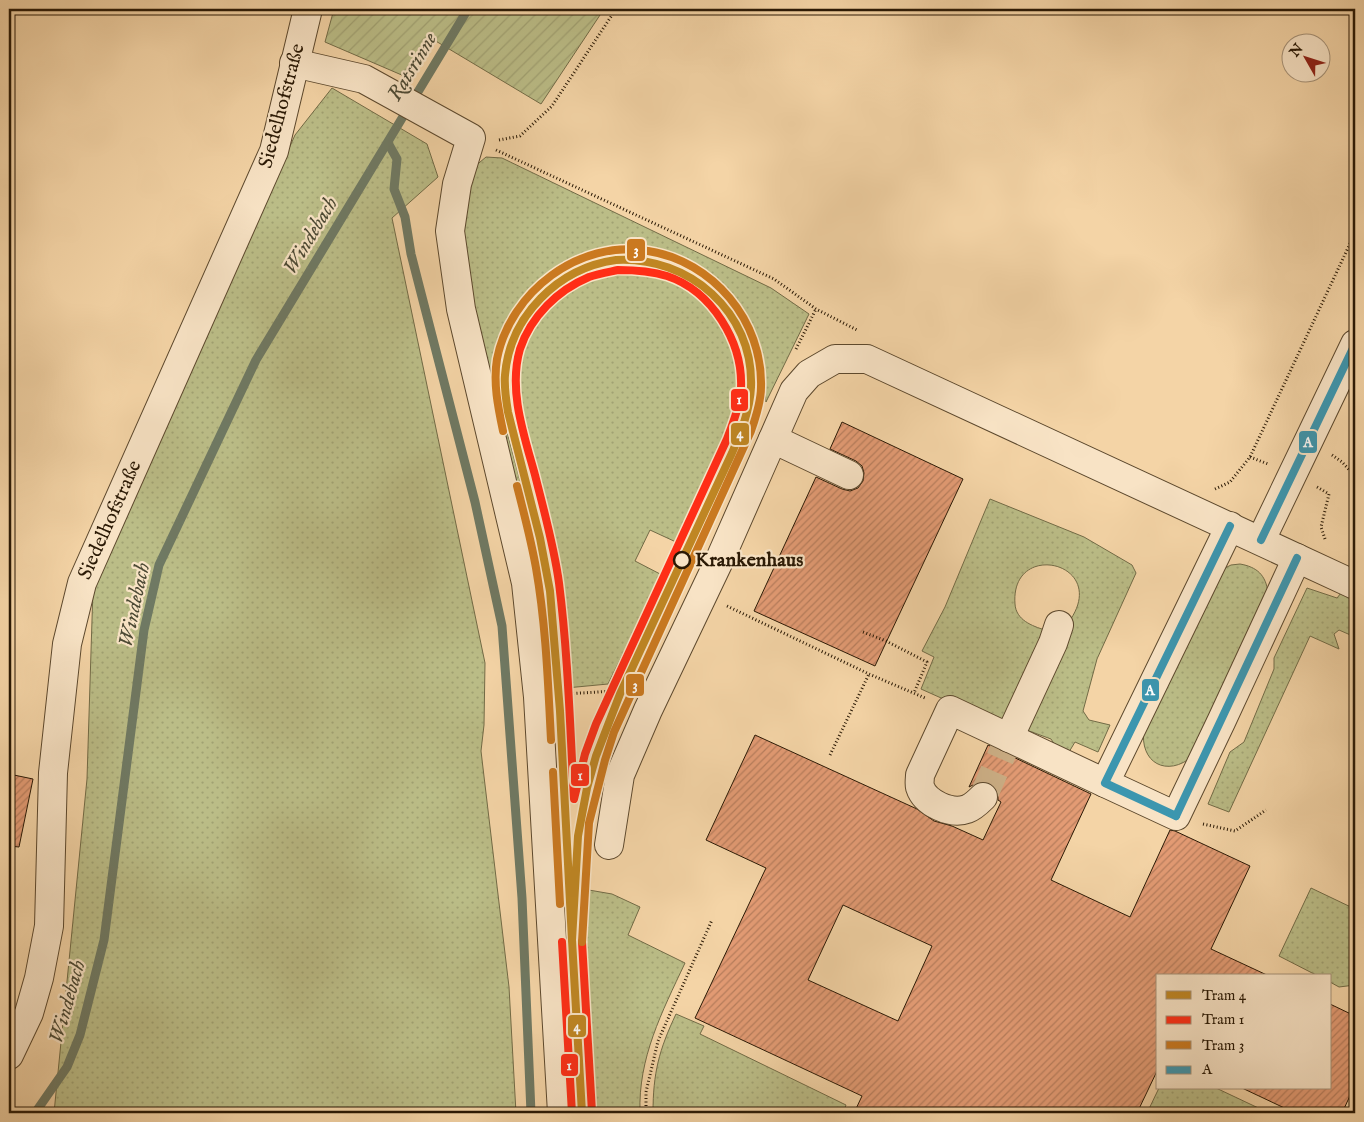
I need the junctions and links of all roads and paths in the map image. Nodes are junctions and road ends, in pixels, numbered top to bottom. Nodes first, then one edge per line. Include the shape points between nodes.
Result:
1 (308, 9) edge
2 (616, 9) edge
3 (294, 63) junction
4 (471, 138) junction
5 (1355, 233) edge
6 (863, 332) dead end
7 (1355, 344) edge
8 (773, 439) junction
9 (849, 475) dead end
10 (1213, 490) dead end
11 (1230, 526) junction
12 (1261, 540) junction
13 (1297, 558) junction
14 (1355, 585) edge
15 (702, 594) junction
16 (1060, 625) dead end
17 (862, 632) dead end
18 (869, 674) junction
19 (914, 693) junction
20 (538, 697) junction
21 (630, 698) dead end
22 (950, 710) junction
23 (1009, 738) junction
24 (830, 755) dead end
25 (1105, 783) junction
26 (983, 797) tunnel mouth
27 (1266, 810) dead end
28 (1176, 816) junction
29 (610, 845) dead end
30 (712, 920) dead end
31 (9, 1055) edge
32 (562, 1113) edge
33 (646, 1113) edge

1 - 3 street, Siedelhofstraße
2 - 4 path via 552,106 520,136 502,141
3 - 4 street via 364,80
3 - 31 street, Siedelhofstraße via 274,151 82,582 67,644 53,773 48,926 29,1013
4 - 6 path via 774,279 816,309
4 - 20 street via 457,184 450,231 461,309 526,583
5 - 10 path via 1250,457 1230,482
7 - 12 street
8 - 9 street
8 - 11 street via 794,390 809,374 835,359 867,359
8 - 15 street
11 - 12 street
11 - 25 street
12 - 13 street
13 - 14 street
13 - 28 street
15 - 18 path
15 - 29 street via 620,775
16 - 23 street
17 - 19 path via 927,662
18 - 19 path
18 - 24 path
19 - 22 path
20 - 21 path via 613,691
20 - 32 street
22 - 23 street
22 - 26 street via 920,775 919,785 930,801 950,810 969,809
23 - 25 street
25 - 28 street
27 - 28 path via 1235,831
30 - 33 path via 658,1041 646,1092

